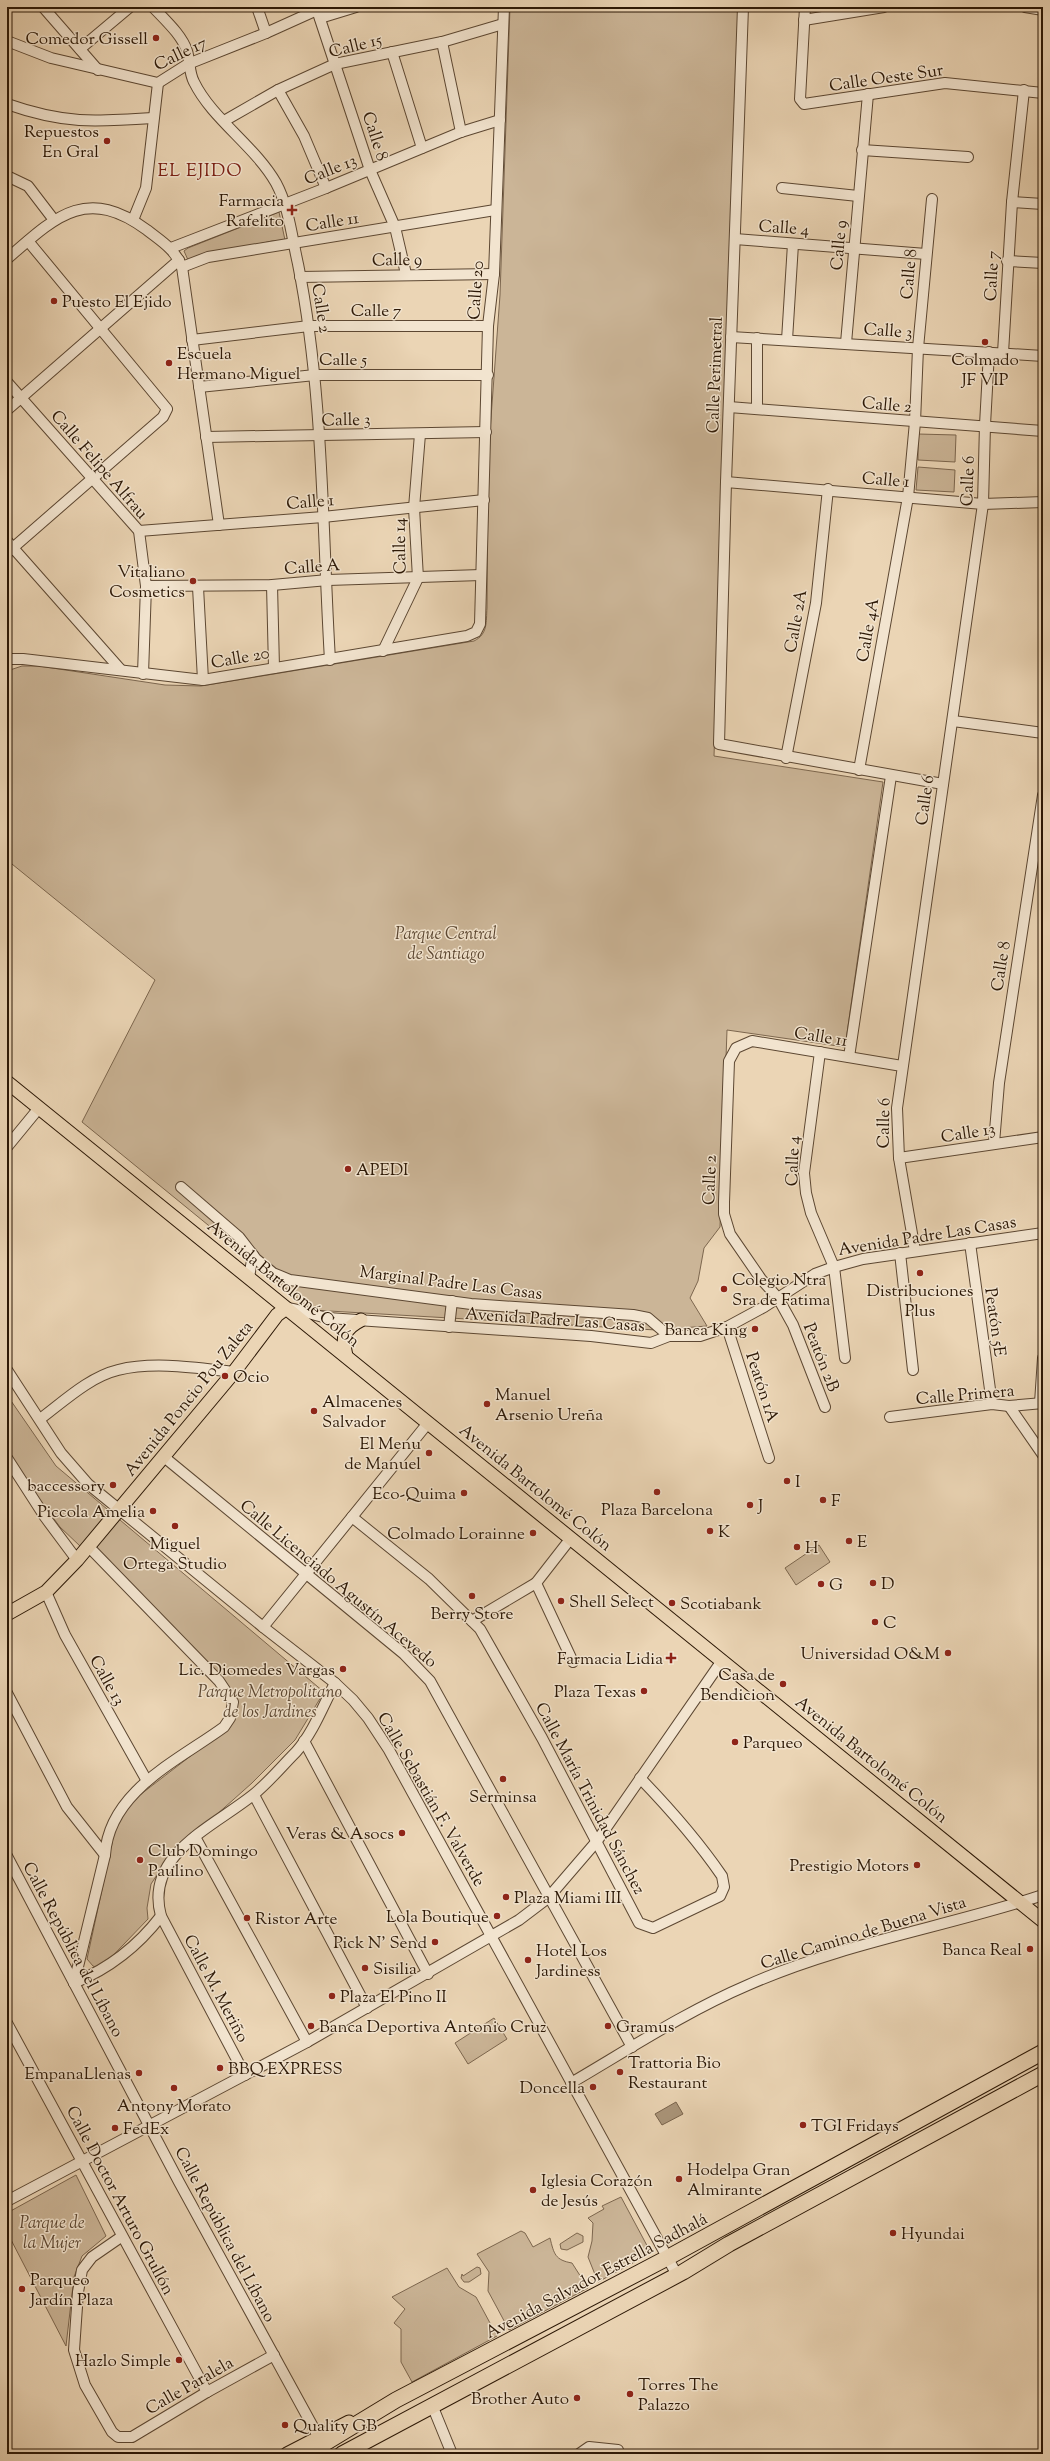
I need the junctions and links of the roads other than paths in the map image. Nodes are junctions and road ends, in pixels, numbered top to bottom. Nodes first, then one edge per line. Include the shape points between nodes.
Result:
1 (43, 7) edge
2 (130, 7) edge
3 (153, 7) edge
4 (257, 7) edge
5 (356, 7) edge
6 (504, 7) edge
7 (744, 7) edge
8 (805, 7) edge
9 (884, 7) edge
10 (1025, 7) edge
11 (1043, 10) edge
12 (318, 12) edge
13 (804, 20) junction
14 (503, 24) junction
15 (266, 33) junction
16 (7, 41) edge
17 (442, 42) junction
18 (80, 49) junction
19 (392, 52) junction
20 (188, 64) junction
21 (335, 64) junction
22 (98, 70) junction
23 (158, 83) junction
24 (278, 90) junction
25 (1024, 90) junction
26 (1043, 93) edge
27 (868, 94) junction
28 (7, 104) edge
29 (153, 118) junction
30 (500, 120) junction
31 (224, 121) junction
32 (461, 132) junction
33 (422, 148) junction
34 (862, 150) junction
35 (968, 156) dead end
36 (370, 170) junction
37 (7, 176) edge
38 (326, 188) junction
39 (782, 188) dead end
40 (858, 196) junction
41 (932, 199) dead end
42 (1012, 202) junction
43 (284, 204) junction
44 (1043, 204) edge
45 (495, 210) junction
46 (54, 220) junction
47 (133, 220) junction
48 (395, 227) junction
49 (735, 239) junction
50 (28, 241) junction
51 (293, 244) junction
52 (793, 244) junction
53 (171, 248) junction
54 (854, 248) junction
55 (926, 254) junction
56 (7, 259) edge
57 (1008, 261) junction
58 (180, 263) junction
59 (1043, 263) edge
60 (406, 274) junction
61 (494, 274) junction
62 (300, 277) junction
63 (309, 326) junction
64 (488, 326) junction
65 (101, 329) junction
66 (731, 337) junction
67 (756, 338) junction
68 (192, 340) junction
69 (787, 340) junction
70 (846, 343) junction
71 (918, 348) junction
72 (989, 352) junction
73 (1003, 353) junction
74 (1043, 356) edge
75 (315, 375) junction
76 (488, 375) junction
77 (7, 382) edge
78 (199, 386) junction
79 (21, 398) junction
80 (729, 407) junction
81 (757, 409) junction
82 (7, 410) edge
83 (915, 422) junction
84 (984, 425) junction
85 (1043, 431) edge
86 (486, 432) junction
87 (420, 434) junction
88 (318, 435) junction
89 (206, 437) junction
90 (93, 481) junction
91 (726, 482) junction
92 (828, 489) junction
93 (908, 496) junction
94 (484, 500) junction
95 (1043, 502) edge
96 (983, 504) junction
97 (414, 508) junction
98 (323, 517) junction
99 (219, 525) junction
100 (139, 531) junction
101 (9, 547) edge
102 (481, 575) junction
103 (418, 578) junction
104 (328, 580) junction
105 (146, 586) junction
106 (272, 586) junction
107 (198, 587) junction
108 (383, 651) junction
109 (7, 659) edge
110 (330, 660) junction
111 (274, 668) junction
112 (121, 670) junction
113 (143, 674) junction
114 (203, 680) junction
115 (953, 721) junction
116 (1043, 733) edge
117 (786, 758) junction
118 (858, 770) junction
119 (891, 776) junction
120 (943, 784) junction
121 (1043, 795) edge
122 (736, 1048) joint
123 (820, 1052) junction
124 (849, 1057) junction
125 (902, 1066) junction
126 (7, 1082) edge
127 (39, 1108) junction
128 (1043, 1137) edge
129 (994, 1143) junction
130 (7, 1147) edge
131 (898, 1158) junction
132 (181, 1187) dead end
133 (1043, 1233) edge
134 (970, 1243) junction
135 (915, 1251) junction
136 (900, 1253) junction
137 (252, 1255) junction
138 (834, 1266) junction
139 (248, 1278) junction
140 (778, 1298) junction
141 (452, 1301) junction
142 (285, 1309) junction
143 (361, 1320) junction
144 (727, 1326) junction
145 (448, 1327) junction
146 (669, 1336) junction
147 (346, 1356) junction
148 (845, 1358) dead end
149 (1043, 1358) edge
150 (7, 1370) edge
151 (913, 1370) dead end
152 (234, 1372) junction
153 (1042, 1403) edge
154 (992, 1404) junction
155 (1009, 1406) junction
156 (825, 1408) dead end
157 (890, 1417) dead end
158 (40, 1419) junction
159 (428, 1423) junction
160 (1043, 1455) edge
161 (164, 1457) junction
162 (7, 1458) edge
163 (768, 1458) dead end
164 (120, 1511) junction
165 (352, 1517) junction
166 (571, 1538) junction
167 (88, 1547) junction
168 (77, 1560) junction
169 (307, 1574) junction
170 (536, 1583) junction
171 (46, 1592) junction
172 (7, 1614) edge
173 (472, 1621) junction
174 (263, 1627) junction
175 (573, 1662) dead end
176 (721, 1662) junction
177 (335, 1684) junction
178 (7, 1693) edge
179 (304, 1742) junction
180 (640, 1778) junction
181 (147, 1781) junction
182 (254, 1795) junction
183 (195, 1837) junction
184 (597, 1841) junction
185 (105, 1855) junction
186 (7, 1856) edge
187 (1043, 1895) edge
188 (548, 1898) junction
189 (1020, 1902) junction
190 (161, 1916) junction
191 (1043, 1921) edge
192 (491, 1937) junction
193 (428, 1974) junction
194 (74, 1984) junction
195 (367, 2008) junction
196 (7, 2023) edge
197 (307, 2042) junction
198 (632, 2047) junction
199 (1043, 2052) edge
200 (1043, 2074) edge
201 (245, 2075) junction
202 (571, 2083) junction
203 (150, 2126) junction
204 (83, 2161) junction
205 (8, 2197) edge
206 (121, 2237) junction
207 (667, 2258) junction
208 (677, 2275) junction
209 (274, 2355) junction
210 (206, 2392) junction
211 (396, 2400) junction
212 (432, 2405) junction
213 (408, 2418) junction
214 (318, 2436) junction
215 (618, 2450) dead end
216 (287, 2454) edge
217 (306, 2454) edge
218 (342, 2454) edge
219 (350, 2454) edge
220 (452, 2454) edge
221 (579, 2454) edge

1 - 18 street
2 - 18 street
3 - 20 street, Calle 2 via 181,39 188,52
4 - 15 street
5 - 12 street, Calle 17
6 - 14 street, Calle 20
7 - 49 street, Calle Perimetral
8 - 13 street
9 - 13 street
10 - 11 street
12 - 15 street, Calle 17
12 - 21 street, Calle 8
13 - 27 street, Calle Oeste Sur via 800,99 804,104
14 - 17 street, Calle 15
14 - 30 street, Calle 20
15 - 20 street, Calle 17
16 - 22 street, Calle 17 via 51,58
17 - 19 street, Calle 15
17 - 32 street
18 - 22 street
19 - 21 street, Calle 15
19 - 33 street
20 - 23 street, Calle 17
20 - 31 street, Calle 2 via 194,82
21 - 24 street, Calle 15
21 - 36 street, Calle 8
22 - 23 street, Calle 17
23 - 29 street
24 - 31 street, Calle 15
24 - 38 street via 304,136
25 - 26 street, Calle Oeste Sur
25 - 27 street, Calle Oeste Sur via 945,83
25 - 42 street, Calle 7
27 - 34 street, Calle 9
28 - 29 street via 40,115 67,120 94,122
29 - 47 street via 146,188
30 - 32 street, Calle 13
30 - 45 street, Calle 20
31 - 43 street, Calle 2 via 271,177
32 - 33 street, Calle 13
33 - 36 street, Calle 13
34 - 35 street
34 - 40 street, Calle 9
36 - 38 street, Calle 13
36 - 48 street, Calle 8
37 - 46 street via 28,186
38 - 43 street, Calle 13
39 - 40 street
40 - 54 street, Calle 9
41 - 55 street, Calle 8
42 - 44 street
42 - 57 street, Calle 7
43 - 51 street, Calle 2
43 - 53 street, Calle 13
45 - 48 street, Calle 11
45 - 61 street, Calle 20
46 - 47 street via 72,211 94,208 115,211
46 - 50 street
47 - 53 street
48 - 51 street, Calle 11
48 - 60 street, Calle 8
49 - 52 street, Calle 4
49 - 66 street, Calle Perimetral
50 - 56 street
50 - 65 street
51 - 58 street, Calle 11
51 - 62 street, Calle 2
52 - 54 street, Calle 4
52 - 69 street
53 - 58 street
54 - 55 street, Calle 4
54 - 70 street, Calle 9
55 - 71 street, Calle 8
57 - 59 street
57 - 73 street, Calle 7
58 - 65 street
58 - 68 street
60 - 61 street, Calle 9
60 - 62 street, Calle 9
61 - 64 street, Calle 20
62 - 63 street, Calle 2
63 - 64 street, Calle 7
63 - 68 street, Calle 7
63 - 75 street, Calle 2
64 - 76 street, Calle 20
65 - 79 street
65 - 90 street via 163,401 167,409 163,417
66 - 67 street, Calle 3
66 - 80 street, Calle Perimetral
67 - 69 street, Calle 3
67 - 81 street
68 - 78 street
69 - 70 street, Calle 3
70 - 71 street, Calle 3
71 - 72 street, Calle 3
71 - 83 street, Calle 8
72 - 73 street, Calle 3
72 - 84 street, Calle 6
73 - 74 street, Calle 3
75 - 76 street, Calle 5
75 - 78 street, Calle 5
75 - 88 street, Calle 2
76 - 86 street, Calle 20
77 - 79 street, Calle Felipe Alfrau
78 - 89 street
79 - 82 street
79 - 90 street, Calle Felipe Alfrau
80 - 81 street, Calle 2
80 - 91 street, Calle Perimetral
81 - 83 street, Calle 2
83 - 84 street, Calle 2
83 - 93 street, Calle 8
84 - 85 street, Calle 2
84 - 96 street, Calle 6
86 - 87 street, Calle 3
86 - 94 street, Calle 20
87 - 88 street, Calle 3
87 - 97 street, Calle 14
88 - 89 street, Calle 3
88 - 98 street, Calle 2
89 - 99 street
90 - 100 street, Calle Felipe Alfrau
90 - 101 street
91 - 92 street, Calle 1
91 - 117 street, Calle Perimetral via 719,744
92 - 93 street, Calle 1
92 - 117 street, Calle 2A via 816,602
93 - 96 street, Calle 1
93 - 118 street, Calle 4A
94 - 97 street, Calle 1
94 - 102 street, Calle 20
95 - 96 street, Calle 1
96 - 115 street, Calle 6
97 - 98 street, Calle 1
97 - 103 street, Calle 14
98 - 99 street, Calle 1
98 - 104 street, Calle 2
99 - 100 street, Calle 1
100 - 105 street, Calle Felipe Alfrau
101 - 112 street
102 - 103 street, Calle A
102 - 108 street, Calle 20 via 480,624 476,632 468,636
103 - 104 street, Calle A
103 - 108 street, Calle 14
104 - 106 street, Calle A
104 - 110 street, Calle 2
105 - 107 street, Calle A
105 - 113 street, Calle Felipe Alfrau
106 - 107 street, Calle A
106 - 111 street
107 - 114 street
108 - 110 street, Calle 20
109 - 112 street, Calle 20
110 - 111 street, Calle 20
111 - 114 street, Calle 20
112 - 113 street, Calle 20
113 - 114 street, Calle 20
115 - 116 street
115 - 120 street, Calle 6
117 - 118 street
118 - 119 street
119 - 120 street
119 - 124 street
120 - 125 street, Calle 6
121 - 129 street, Calle 8 via 999,1083
122 - 123 street, Calle 11 via 752,1041
122 - 140 street, Calle 2 via 729,1061 724,1214 730,1234
123 - 124 street, Calle 11
123 - 138 street, Calle 4 via 804,1173 811,1212
124 - 125 street, Calle 11
125 - 131 street, Calle 6 via 897,1108
126 - 127 main road, Avenida Bartolomé Colón
127 - 130 street
127 - 139 main road, Avenida Bartolomé Colón
128 - 129 street, Calle 13
129 - 131 street, Calle 13
131 - 135 street, Calle 6
132 - 137 street, Marginal Padre Las Casas via 239,1237
133 - 134 street, Avenida Padre Las Casas
134 - 135 street, Avenida Padre Las Casas
134 - 154 street, Peatón 5E
135 - 136 street, Avenida Padre Las Casas
136 - 138 street, Avenida Padre Las Casas via 863,1258
136 - 151 street
137 - 139 street
137 - 141 street, Marginal Padre Las Casas via 273,1273 290,1280
138 - 140 street, Avenida Padre Las Casas via 815,1274
138 - 148 street, Calle 4
139 - 142 main road, Avenida Bartolomé Colón
140 - 144 street, Avenida Padre Las Casas
140 - 156 street, Peatón 2B via 803,1345
141 - 145 street
141 - 146 street, Marginal Padre Las Casas via 648,1318
142 - 143 street, Avenida Padre Las Casas via 294,1308 317,1316
142 - 147 main road, Avenida Bartolomé Colón
142 - 152 main road, Avenida Poncio Pou Zaleta via 277,1315
143 - 145 street, Avenida Padre Las Casas
143 - 147 main road via 347,1328 343,1336
144 - 146 street, Avenida Padre Las Casas via 700,1336
144 - 163 street, Peatón 1A
145 - 146 street, Avenida Padre Las Casas via 591,1336 651,1343
147 - 159 main road, Avenida Bartolomé Colón
149 - 153 street
150 - 158 street, Calle Sebastián F. Valverde
152 - 158 street via 151,1367 117,1370 74,1393
152 - 161 main road, Avenida Poncio Pou Zaleta
153 - 155 street, Calle Primera
154 - 155 street, Calle Primera
154 - 157 street, Calle Primera
155 - 160 street
158 - 164 street, Calle Sebastián F. Valverde via 61,1453 88,1484
159 - 165 street
159 - 166 main road, Avenida Bartolomé Colón
161 - 164 main road, Avenida Poncio Pou Zaleta
161 - 169 street, Calle Licenciado Agustín Acevedo
162 - 168 street via 45,1518
164 - 167 main road, Avenida Poncio Pou Zaleta
164 - 174 street, Calle Sebastián F. Valverde
165 - 169 street
165 - 173 street, Calle María Trinidad Sánchez via 429,1579
166 - 170 street
166 - 176 main road, Avenida Bartolomé Colón
167 - 168 main road, Avenida Poncio Pou Zaleta
167 - 181 street via 220,1680 233,1702 230,1718 224,1727 164,1766
168 - 171 main road, Avenida Poncio Pou Zaleta
169 - 174 street
169 - 188 street, Calle Licenciado Agustín Acevedo via 413,1662 430,1681
170 - 173 street
170 - 175 street
171 - 172 main road, Avenida Poncio Pou Zaleta
171 - 181 street, Calle 13 via 69,1642
173 - 184 street, Calle María Trinidad Sánchez via 492,1647
174 - 177 street, Calle Sebastián F. Valverde
176 - 180 street
176 - 189 main road, Avenida Bartolomé Colón
177 - 179 street, Calle M. Meriño
177 - 192 street, Calle Sebastián F. Valverde via 368,1718 389,1750
178 - 185 street via 67,1807
179 - 182 street, Calle M. Meriño
179 - 193 street
180 - 184 street
180 - 184 street, Calle María Trinidad Sánchez via 666,1805 722,1876 724,1886 720,1896 660,1926 644,1926 639,1923
181 - 185 street via 115,1820 106,1842
182 - 183 street, Calle M. Meriño
182 - 195 street
183 - 190 street, Calle M. Meriño via 160,1877 157,1892
183 - 197 street
184 - 188 street
185 - 194 street
186 - 194 street, Calle República del Líbano
187 - 189 street, Calle Camino de Buena Vista
188 - 192 street via 520,1920
188 - 198 street, Calle Licenciado Agustín Acevedo
189 - 191 main road, Avenida Bartolomé Colón
189 - 198 street, Calle Camino de Buena Vista via 857,1947 768,1976
190 - 194 street via 145,1935 115,1961
190 - 201 street, Calle M. Meriño
192 - 193 street
192 - 202 street, Calle Sebastián F. Valverde
193 - 195 street
194 - 203 street, Calle República del Líbano
195 - 197 street
196 - 204 street, Calle Doctor Arturo Grullón
197 - 201 street
198 - 202 street, Calle Camino de Buena Vista
199 - 207 highway, Avenida Salvador Estrella Sadhalá
200 - 208 highway, Avenida Salvador Estrella Sadhalá via 729,2244
201 - 203 street
202 - 207 street, Calle Sebastián F. Valverde
203 - 204 street
203 - 209 street, Calle República del Líbano
204 - 205 street
204 - 206 street, Calle Doctor Arturo Grullón
206 - 210 street, Calle Doctor Arturo Grullón
206 - 210 street, Calle Paralela via 92,2257 82,2270 74,2350 85,2385 108,2426 118,2437 132,2437
207 - 208 street, Calle Sebastián F. Valverde
207 - 211 highway, Avenida Salvador Estrella Sadhalá
208 - 212 highway, Avenida Salvador Estrella Sadhalá
209 - 210 street, Calle Paralela
209 - 214 street, Calle República del Líbano
211 - 214 main road, Avenida Salvador Estrella Sadhalá
211 - 217 highway, Avenida Salvador Estrella Sadhalá
212 - 213 highway, Avenida Salvador Estrella Sadhalá
212 - 220 street
213 - 218 highway, Avenida Salvador Estrella Sadhalá
213 - 219 main road, Avenida Salvador Estrella Sadhalá
214 - 216 main road, Avenida Salvador Estrella Sadhalá
215 - 221 street via 589,2447

